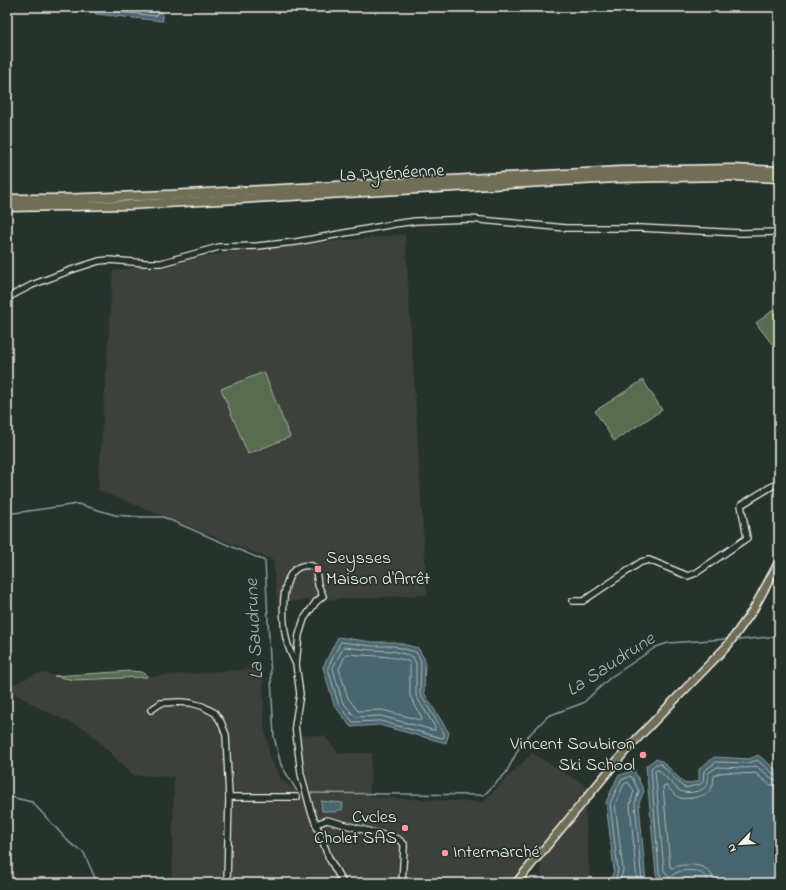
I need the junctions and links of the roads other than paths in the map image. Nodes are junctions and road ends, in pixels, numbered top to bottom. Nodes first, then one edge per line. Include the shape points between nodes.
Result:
1 (779, 171) edge
2 (779, 178) edge
3 (7, 199) edge
4 (7, 206) edge
5 (779, 232) edge
6 (7, 298) edge
7 (779, 482) edge
8 (779, 562) edge
9 (573, 601) dead end
10 (296, 664) junction
11 (151, 710) dead end
12 (229, 797) junction
13 (298, 797) dead end
14 (316, 824) junction
15 (227, 883) edge
16 (343, 883) edge
17 (402, 883) edge
18 (516, 883) edge

1 - 3 highway, La Pyrénéenne via 621,171 169,195
2 - 4 highway, La Pyrénéenne via 616,178 128,205
5 - 6 street via 566,228 470,219 416,221 296,242 219,247 161,263 99,261 32,285
7 - 9 street via 741,505 747,538 696,573 688,576 649,560 641,562 583,601
8 - 18 main road via 753,610 728,645 627,749
10 - 10 street via 299,635 304,619 323,596 316,570 308,565 299,567 288,578 284,596 286,639
10 - 14 street via 300,694 295,725 297,747 306,795
11 - 12 street via 161,703 180,702 202,706 215,713 226,735
12 - 13 street
12 - 15 street
14 - 16 street via 329,858
14 - 17 street via 327,820 398,839 404,844

